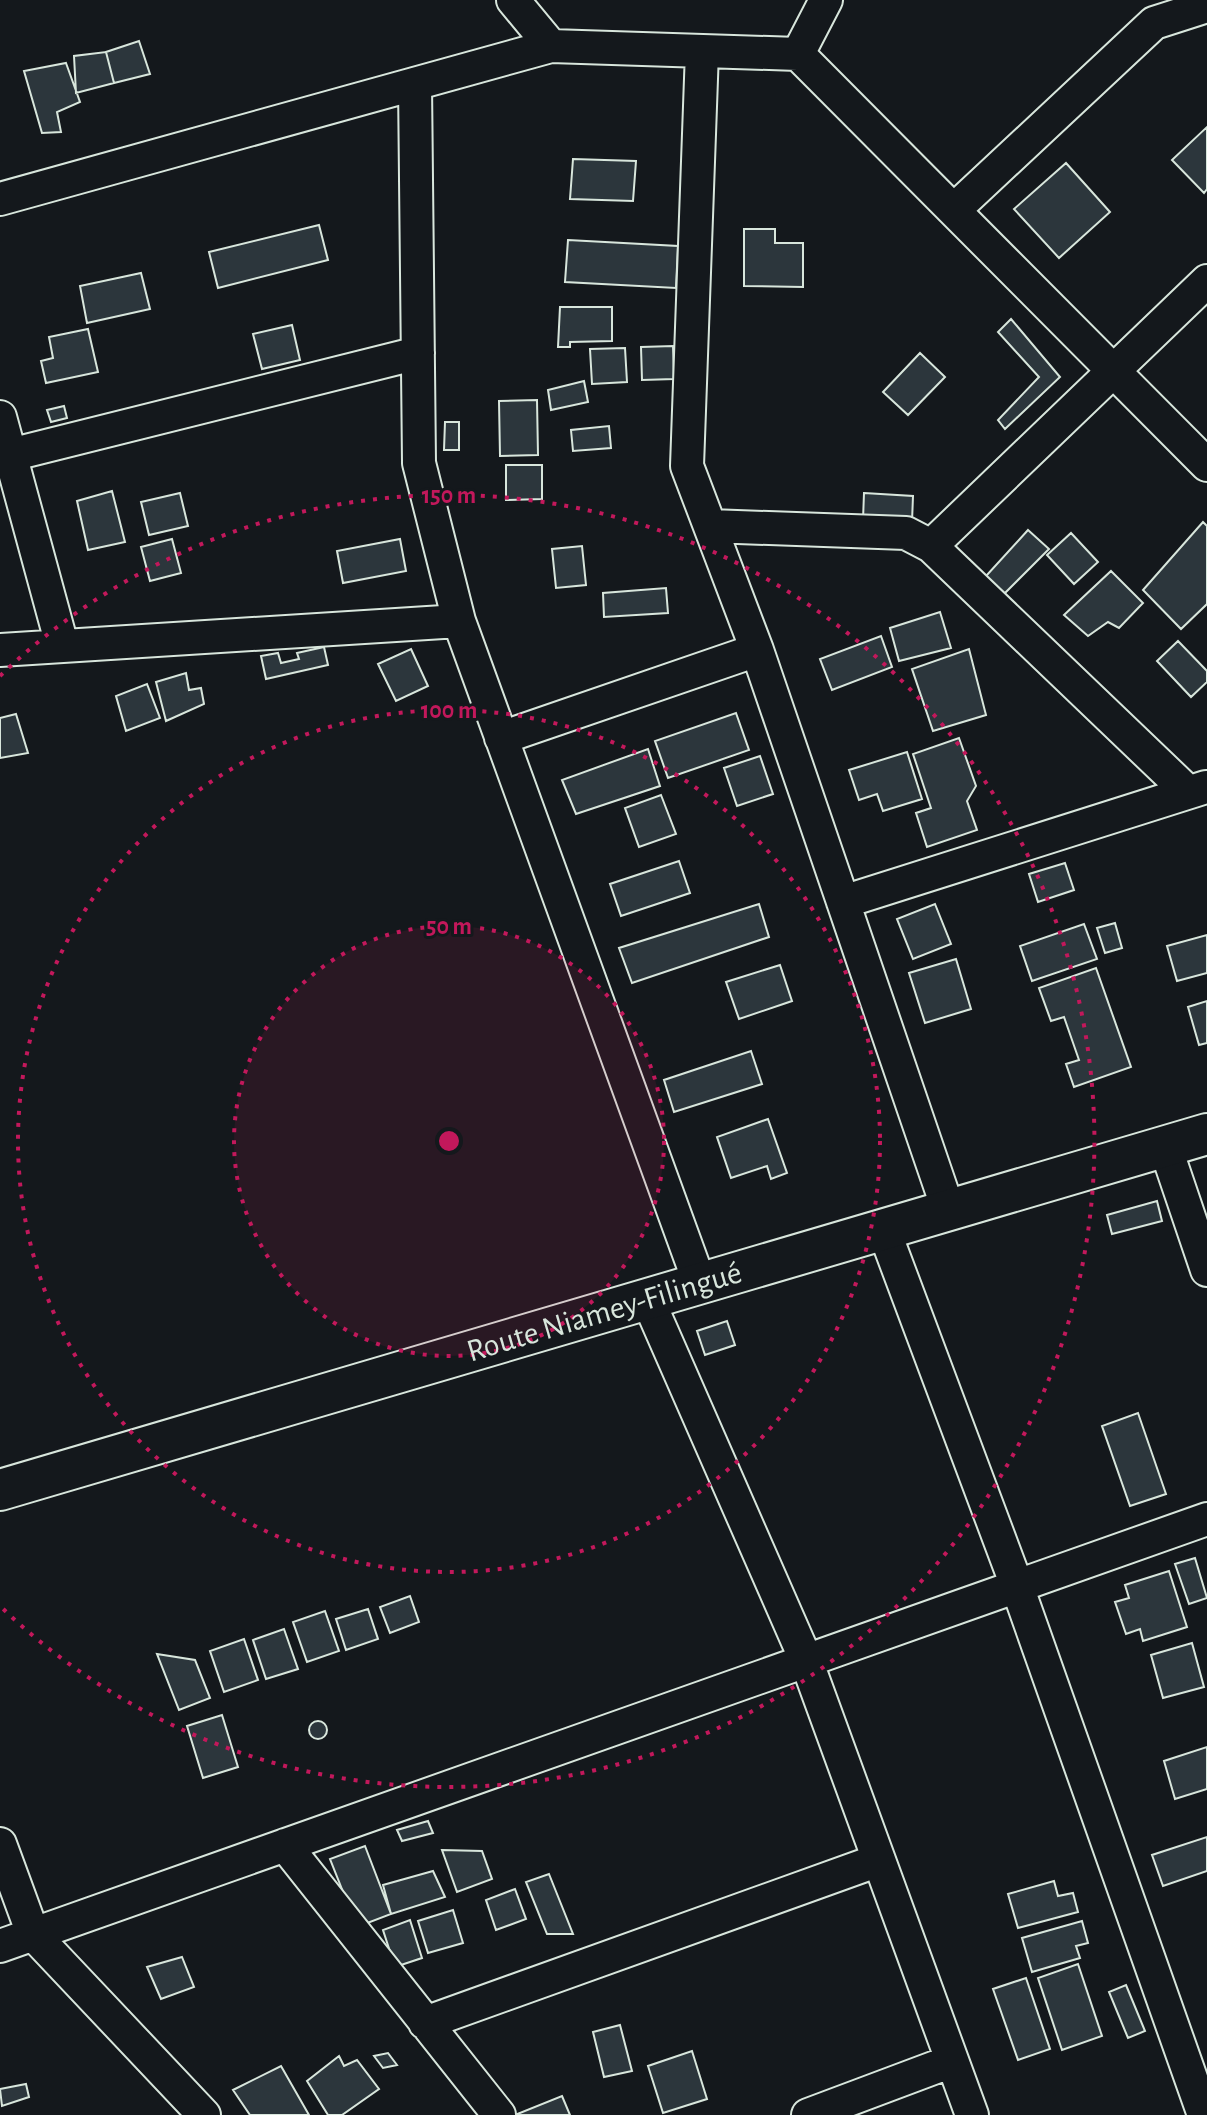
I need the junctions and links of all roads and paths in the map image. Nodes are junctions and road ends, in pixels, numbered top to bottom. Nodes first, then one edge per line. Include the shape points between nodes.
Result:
1 (513, 0) edge
2 (826, 0) edge
3 (1207, 6) edge
4 (1150, 12) edge
5 (551, 46) junction
6 (702, 51) junction
7 (798, 54) junction
8 (415, 84) junction
9 (0, 199) edge
10 (954, 210) junction
11 (1207, 281) edge
12 (418, 353) junction
13 (1114, 370) junction
14 (0, 417) edge
15 (10, 455) junction
16 (1207, 465) edge
17 (710, 526) junction
18 (931, 546) junction
19 (459, 621) junction
20 (62, 645) junction
21 (0, 650) edge
22 (757, 650) junction
23 (501, 738) junction
24 (1198, 789) edge
25 (843, 902) junction
26 (1207, 1134) edge
27 (1165, 1146) junction
28 (948, 1209) junction
29 (883, 1228) junction
30 (1207, 1270) edge
31 (700, 1284) junction
32 (648, 1300) junction
33 (0, 1490) edge
34 (1207, 1519) edge
35 (1017, 1586) junction
36 (806, 1660) junction
37 (0, 1844) edge
38 (285, 1845) junction
39 (879, 1860) junction
40 (33, 1934) junction
41 (0, 1946) edge
42 (425, 2023) junction
43 (952, 2061) junction
44 (204, 2115) edge
45 (499, 2115) edge
46 (808, 2115) edge
47 (972, 2115) edge
48 (1204, 2115) edge

1 - 5 street
2 - 7 street
3 - 4 street
4 - 10 street
5 - 6 street
5 - 8 street
6 - 7 street
6 - 17 street via 687,466
7 - 10 street
8 - 9 street
8 - 12 street
10 - 13 street
11 - 13 street
12 - 15 street
12 - 19 street via 419,463
13 - 16 street
13 - 18 street
14 - 15 street
15 - 20 street
17 - 18 street via 906,533
17 - 22 street
18 - 24 street
19 - 20 street
19 - 23 street
20 - 21 street
22 - 23 street
22 - 25 street
23 - 31 street
24 - 25 street
25 - 28 street
26 - 27 main road, Route Niamey-Filingué
27 - 28 main road, Route Niamey-Filingué
27 - 30 street
28 - 29 main road, Route Niamey-Filingué
29 - 31 main road, Route Niamey-Filingué
29 - 35 street
31 - 32 main road, Route Niamey-Filingué
32 - 33 main road, Route Niamey-Filingué
32 - 36 street
34 - 35 street
35 - 36 street
35 - 48 street
36 - 38 street
36 - 39 street
37 - 40 street
38 - 40 street
38 - 42 street
39 - 42 street
39 - 43 street
40 - 41 street
40 - 44 street
42 - 45 street
43 - 46 street
43 - 47 street

